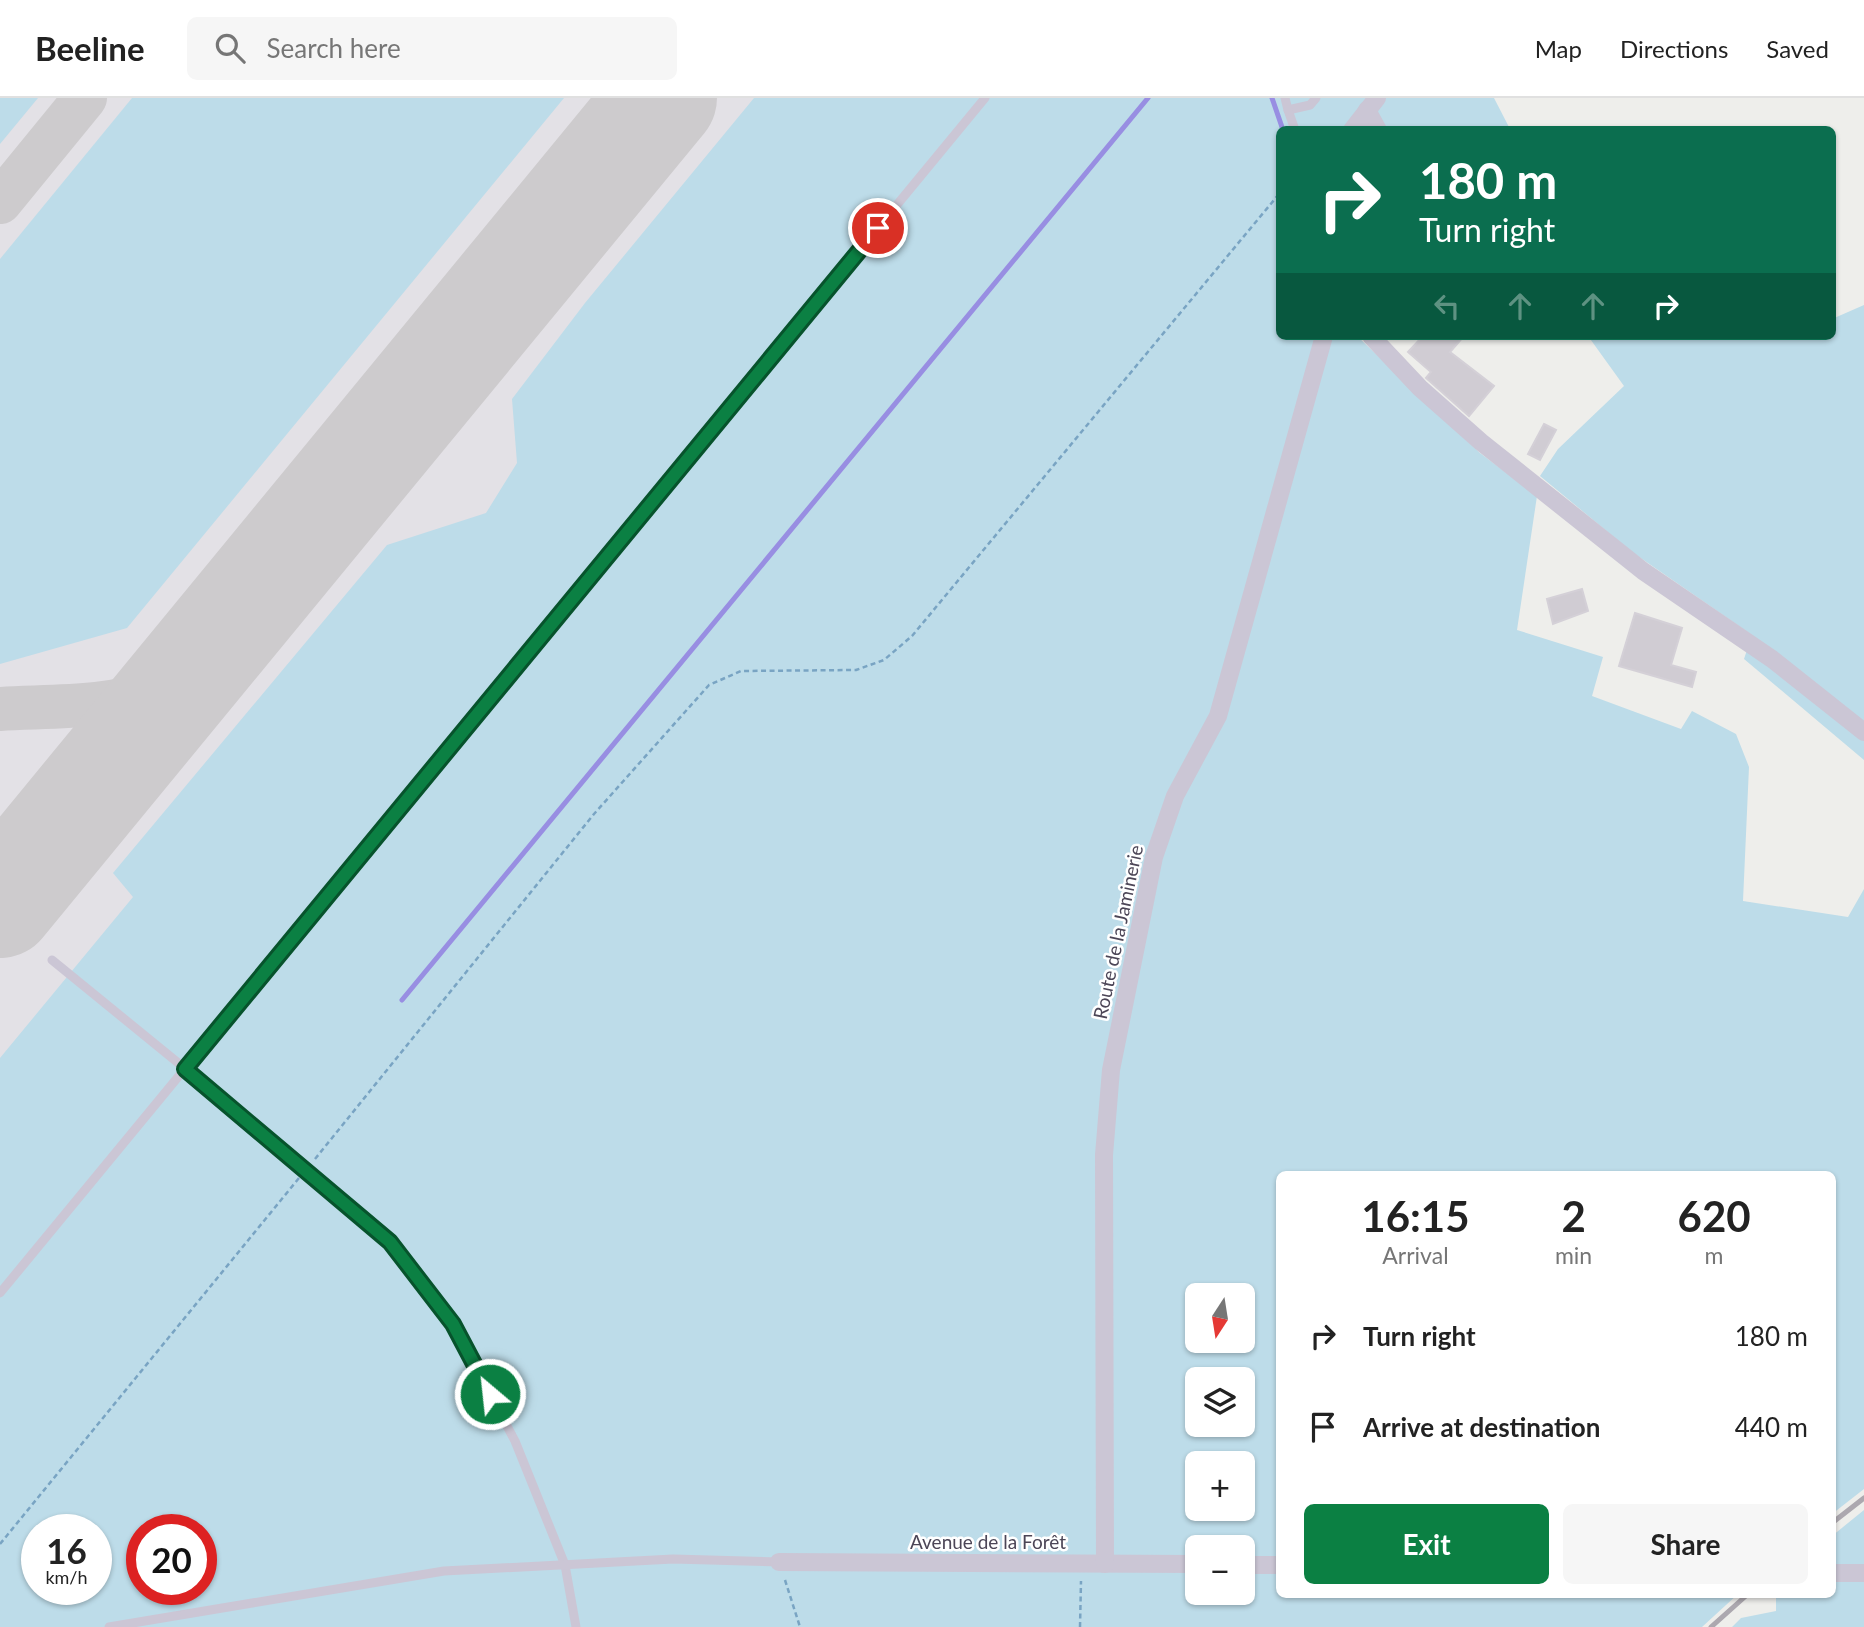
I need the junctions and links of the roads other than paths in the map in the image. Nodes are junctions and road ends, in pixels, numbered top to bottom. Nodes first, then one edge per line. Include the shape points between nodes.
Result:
1 (985, 98) edge
2 (1285, 98) edge
3 (1316, 98) edge
4 (1372, 104) edge
5 (1288, 110) junction
6 (1294, 126) edge
7 (1355, 126) edge
8 (1377, 126) edge
9 (1323, 340) edge
10 (1375, 340) edge
11 (1864, 732) edge
12 (51, 960) dead end
13 (185, 1069) junction
14 (0, 1293) edge
15 (779, 1562) joint
16 (1105, 1564) junction
17 (1185, 1564) edge
18 (565, 1565) junction
19 (1255, 1565) edge
20 (1276, 1565) edge
21 (1836, 1573) edge
22 (1864, 1573) edge
23 (109, 1627) edge
24 (576, 1627) edge

1 - 13 lane
2 - 5 lane
3 - 5 lane via 1310,105
4 - 7 street
4 - 8 street
5 - 6 lane
9 - 16 street, Route de la Jaminerie via 1218,716 1175,796 1154,857 1111,1070 1104,1155
10 - 11 street via 1480,442 1643,571 1727,627
12 - 13 lane
13 - 14 lane
13 - 18 lane via 390,1242 453,1324 515,1441
15 - 16 street, Avenue de la Forêt
15 - 18 lane via 673,1559
16 - 17 street, Avenue de la Forêt
18 - 23 lane via 444,1571
18 - 24 lane
19 - 20 street
21 - 22 street

